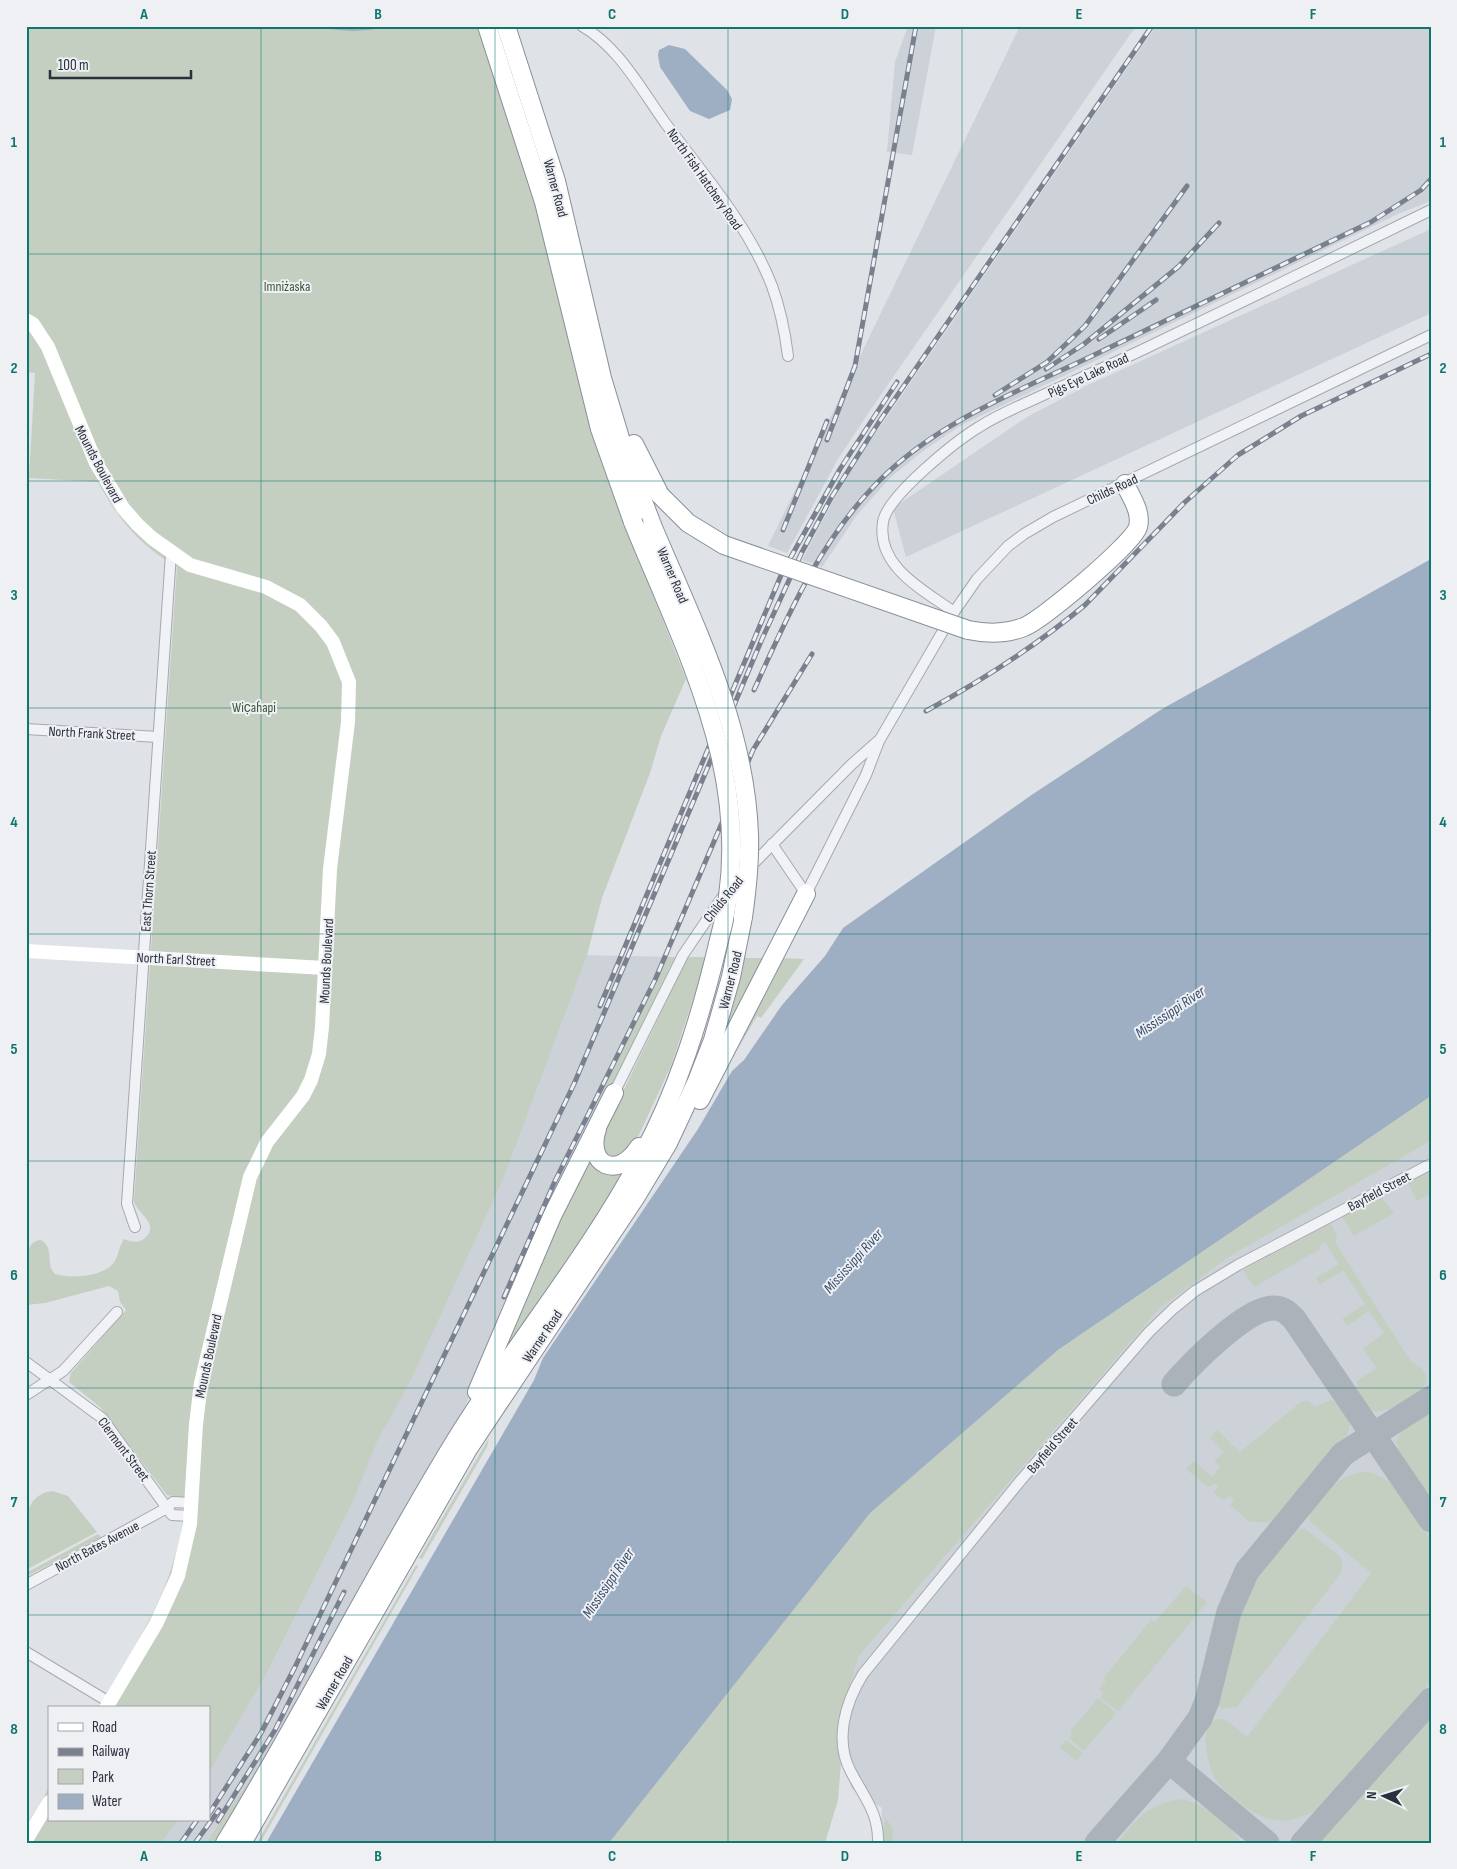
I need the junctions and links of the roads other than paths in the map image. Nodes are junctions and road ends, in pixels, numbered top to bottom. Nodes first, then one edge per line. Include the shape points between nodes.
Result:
1 (506, 26) edge
2 (582, 26) edge
3 (488, 29) edge
4 (1431, 210) edge
5 (26, 320) edge
6 (1431, 335) edge
7 (788, 356) dead end
8 (602, 378) junction
9 (1125, 484) junction
10 (171, 553) junction
11 (954, 612) junction
12 (26, 729) edge
13 (158, 738) junction
14 (879, 741) junction
15 (772, 844) junction
16 (806, 894) junction
17 (26, 950) edge
18 (144, 958) junction
19 (325, 968) junction
20 (677, 1082) junction
21 (614, 1093) junction
22 (1431, 1164) edge
23 (635, 1198) junction
24 (135, 1227) dead end
25 (117, 1312) dead end
26 (26, 1362) edge
27 (51, 1380) junction
28 (26, 1395) edge
29 (444, 1461) junction
30 (168, 1508) junction
31 (191, 1510) junction
32 (26, 1585) edge
33 (26, 1652) edge
34 (108, 1705) edge
35 (48, 1804) edge
36 (26, 1840) edge
37 (225, 1843) edge
38 (242, 1843) edge
39 (878, 1843) edge

1 - 3 street
1 - 8 highway, Warner Road via 556,182
2 - 7 street, North Fish Hatchery Road via 597,35 619,60 749,242 772,285
3 - 20 highway, Warner Road, bridge via 544,202 608,456 699,684 720,747 729,802 731,852 726,907 700,1015
4 - 11 street, Pigs Eye Lake Road via 1000,415 962,439 892,503 883,524 885,549 893,564
5 - 10 street, Mounds Boulevard via 33,324 48,347 81,432 109,487 137,524
6 - 9 street, Childs Road
8 - 9 highway, bridge via 645,470 660,495 688,523 724,545 968,630 996,633 1024,627 1050,610 1127,543 1139,522
8 - 23 highway, Warner Road, bridge via 623,448 717,680 737,741 749,834 744,917 731,977 706,1060 679,1122
9 - 11 street, Childs Road via 1024,534 993,561
10 - 13 street, East Thorn Street
10 - 19 street, Mounds Boulevard via 203,570 266,587 300,605 321,626 342,660 349,682 348,722 330,869
11 - 14 street, Childs Road
12 - 13 street, North Frank Street
13 - 18 street, East Thorn Street
14 - 15 street, Childs Road
14 - 16 street, Childs Road via 866,775
15 - 16 street
15 - 21 street, Childs Road via 726,892 689,945
16 - 23 highway via 702,1096
17 - 18 street, North Earl Street
18 - 19 street, North Earl Street
18 - 24 street, East Thorn Street via 128,1204
19 - 31 street, Mounds Boulevard via 321,1040 314,1073 300,1101 263,1147 248,1184 201,1383
20 - 21 highway via 633,1156 625,1164 615,1167 601,1161 594,1142
20 - 29 highway, Warner Road via 619,1198
21 - 29 highway via 552,1216 491,1362
22 - 39 street, Bayfield Street via 1238,1265 1174,1308 1028,1473 868,1667 854,1688 842,1748 851,1772 875,1814
23 - 38 highway, Warner Road via 468,1448
25 - 27 street
26 - 27 street, Clermont Street
27 - 28 street
27 - 30 street, Clermont Street via 102,1418
29 - 37 highway, Warner Road
30 - 31 street via 172,1515
30 - 32 street, North Bates Avenue
31 - 34 street, Mounds Boulevard via 181,1565 166,1605
33 - 34 street
35 - 36 street

